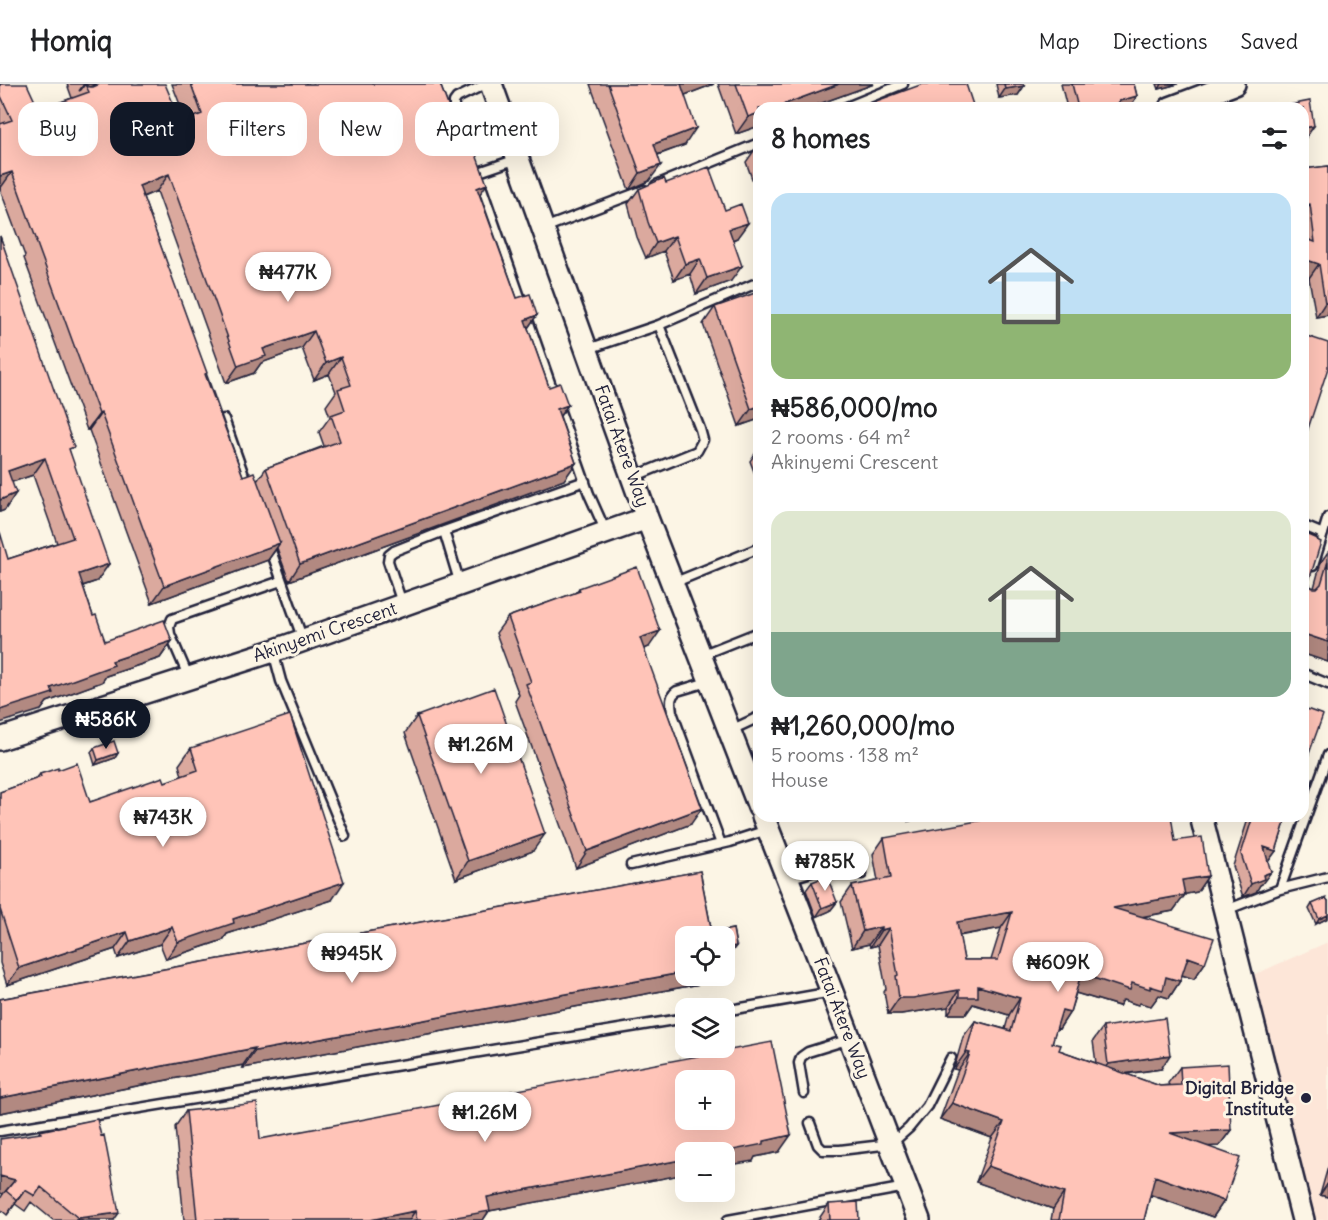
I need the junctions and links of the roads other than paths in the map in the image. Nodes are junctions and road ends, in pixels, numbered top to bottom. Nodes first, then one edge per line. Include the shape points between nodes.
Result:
1 (489, 84) edge
2 (903, 84) edge
3 (1234, 84) edge
4 (454, 102) edge
5 (859, 102) edge
6 (1186, 102) edge
7 (753, 145) edge
8 (518, 159) junction
9 (473, 162) edge
10 (476, 173) junction
11 (543, 228) junction
12 (753, 285) edge
13 (659, 325) junction
14 (587, 350) junction
15 (224, 419) edge
16 (633, 477) junction
17 (585, 481) junction
18 (251, 495) edge
19 (1328, 517) edge
20 (647, 518) junction
21 (1309, 528) edge
22 (444, 531) junction
23 (606, 533) junction
24 (1323, 534) junction
25 (266, 538) edge
26 (753, 550) edge
27 (1310, 577) edge
28 (281, 581) junction
29 (672, 583) junction
30 (460, 584) junction
31 (402, 605) junction
32 (753, 634) edge
33 (303, 640) junction
34 (273, 651) junction
35 (700, 655) junction
36 (1309, 676) edge
37 (189, 678) junction
38 (711, 681) junction
39 (1328, 684) edge
40 (753, 720) edge
41 (730, 730) junction
42 (0, 739) edge
43 (1328, 755) edge
44 (753, 791) edge
45 (1309, 808) edge
46 (1203, 822) edge
47 (1304, 822) edge
48 (765, 823) edge
49 (345, 836) dead end
50 (721, 844) junction
51 (631, 865) dead end
52 (862, 874) dead end
53 (1328, 878) edge
54 (788, 880) junction
55 (1280, 889) junction
56 (1226, 910) junction
57 (832, 992) junction
58 (735, 1009) edge
59 (675, 1020) edge
60 (850, 1039) junction
61 (951, 1058) dead end
62 (804, 1093) dead end
63 (810, 1123) dead end
64 (0, 1131) edge
65 (891, 1144) junction
66 (906, 1187) junction
67 (728, 1220) edge
68 (920, 1220) edge
69 (1304, 1220) edge

1 - 4 lane
1 - 8 street, Fatai Atere Way
2 - 5 lane
3 - 6 street
7 - 11 lane
8 - 10 lane
8 - 11 street, Fatai Atere Way
9 - 10 lane
10 - 17 lane
11 - 14 street, Fatai Atere Way
12 - 13 lane
13 - 14 lane
13 - 16 lane via 703,440 697,451
14 - 16 street, Fatai Atere Way
15 - 18 lane
16 - 20 street, Fatai Atere Way
17 - 22 lane
17 - 23 lane
19 - 24 lane
20 - 23 street, Akinyemi Crescent
20 - 29 street, Fatai Atere Way
21 - 24 lane
22 - 30 lane
22 - 31 lane via 389,555 389,568
23 - 30 street, Akinyemi Crescent
24 - 27 lane
25 - 28 lane
26 - 29 lane
28 - 33 lane
28 - 37 lane via 172,619 170,634
29 - 35 street, Fatai Atere Way
30 - 31 street, Akinyemi Crescent
31 - 33 street, Akinyemi Crescent
32 - 35 lane
33 - 34 street, Akinyemi Crescent
34 - 37 street, Akinyemi Crescent
34 - 49 lane via 281,681
35 - 38 street, Fatai Atere Way
36 - 39 lane
37 - 42 street, Akinyemi Crescent
38 - 41 street, Fatai Atere Way
38 - 50 lane via 672,694 670,700
40 - 41 lane
41 - 44 street, Fatai Atere Way
43 - 45 lane
46 - 56 street
47 - 55 lane
48 - 50 lane
48 - 54 street, Fatai Atere Way
50 - 51 lane
52 - 54 lane via 828,867
53 - 55 lane
54 - 57 street, Fatai Atere Way
55 - 56 lane
56 - 69 street
57 - 58 lane
57 - 60 street, Fatai Atere Way
59 - 64 lane
60 - 62 lane via 801,1057
60 - 65 street, Fatai Atere Way
61 - 65 lane via 927,1106
63 - 65 lane via 823,1150
65 - 66 street, Fatai Atere Way
66 - 67 lane
66 - 68 street, Fatai Atere Way

